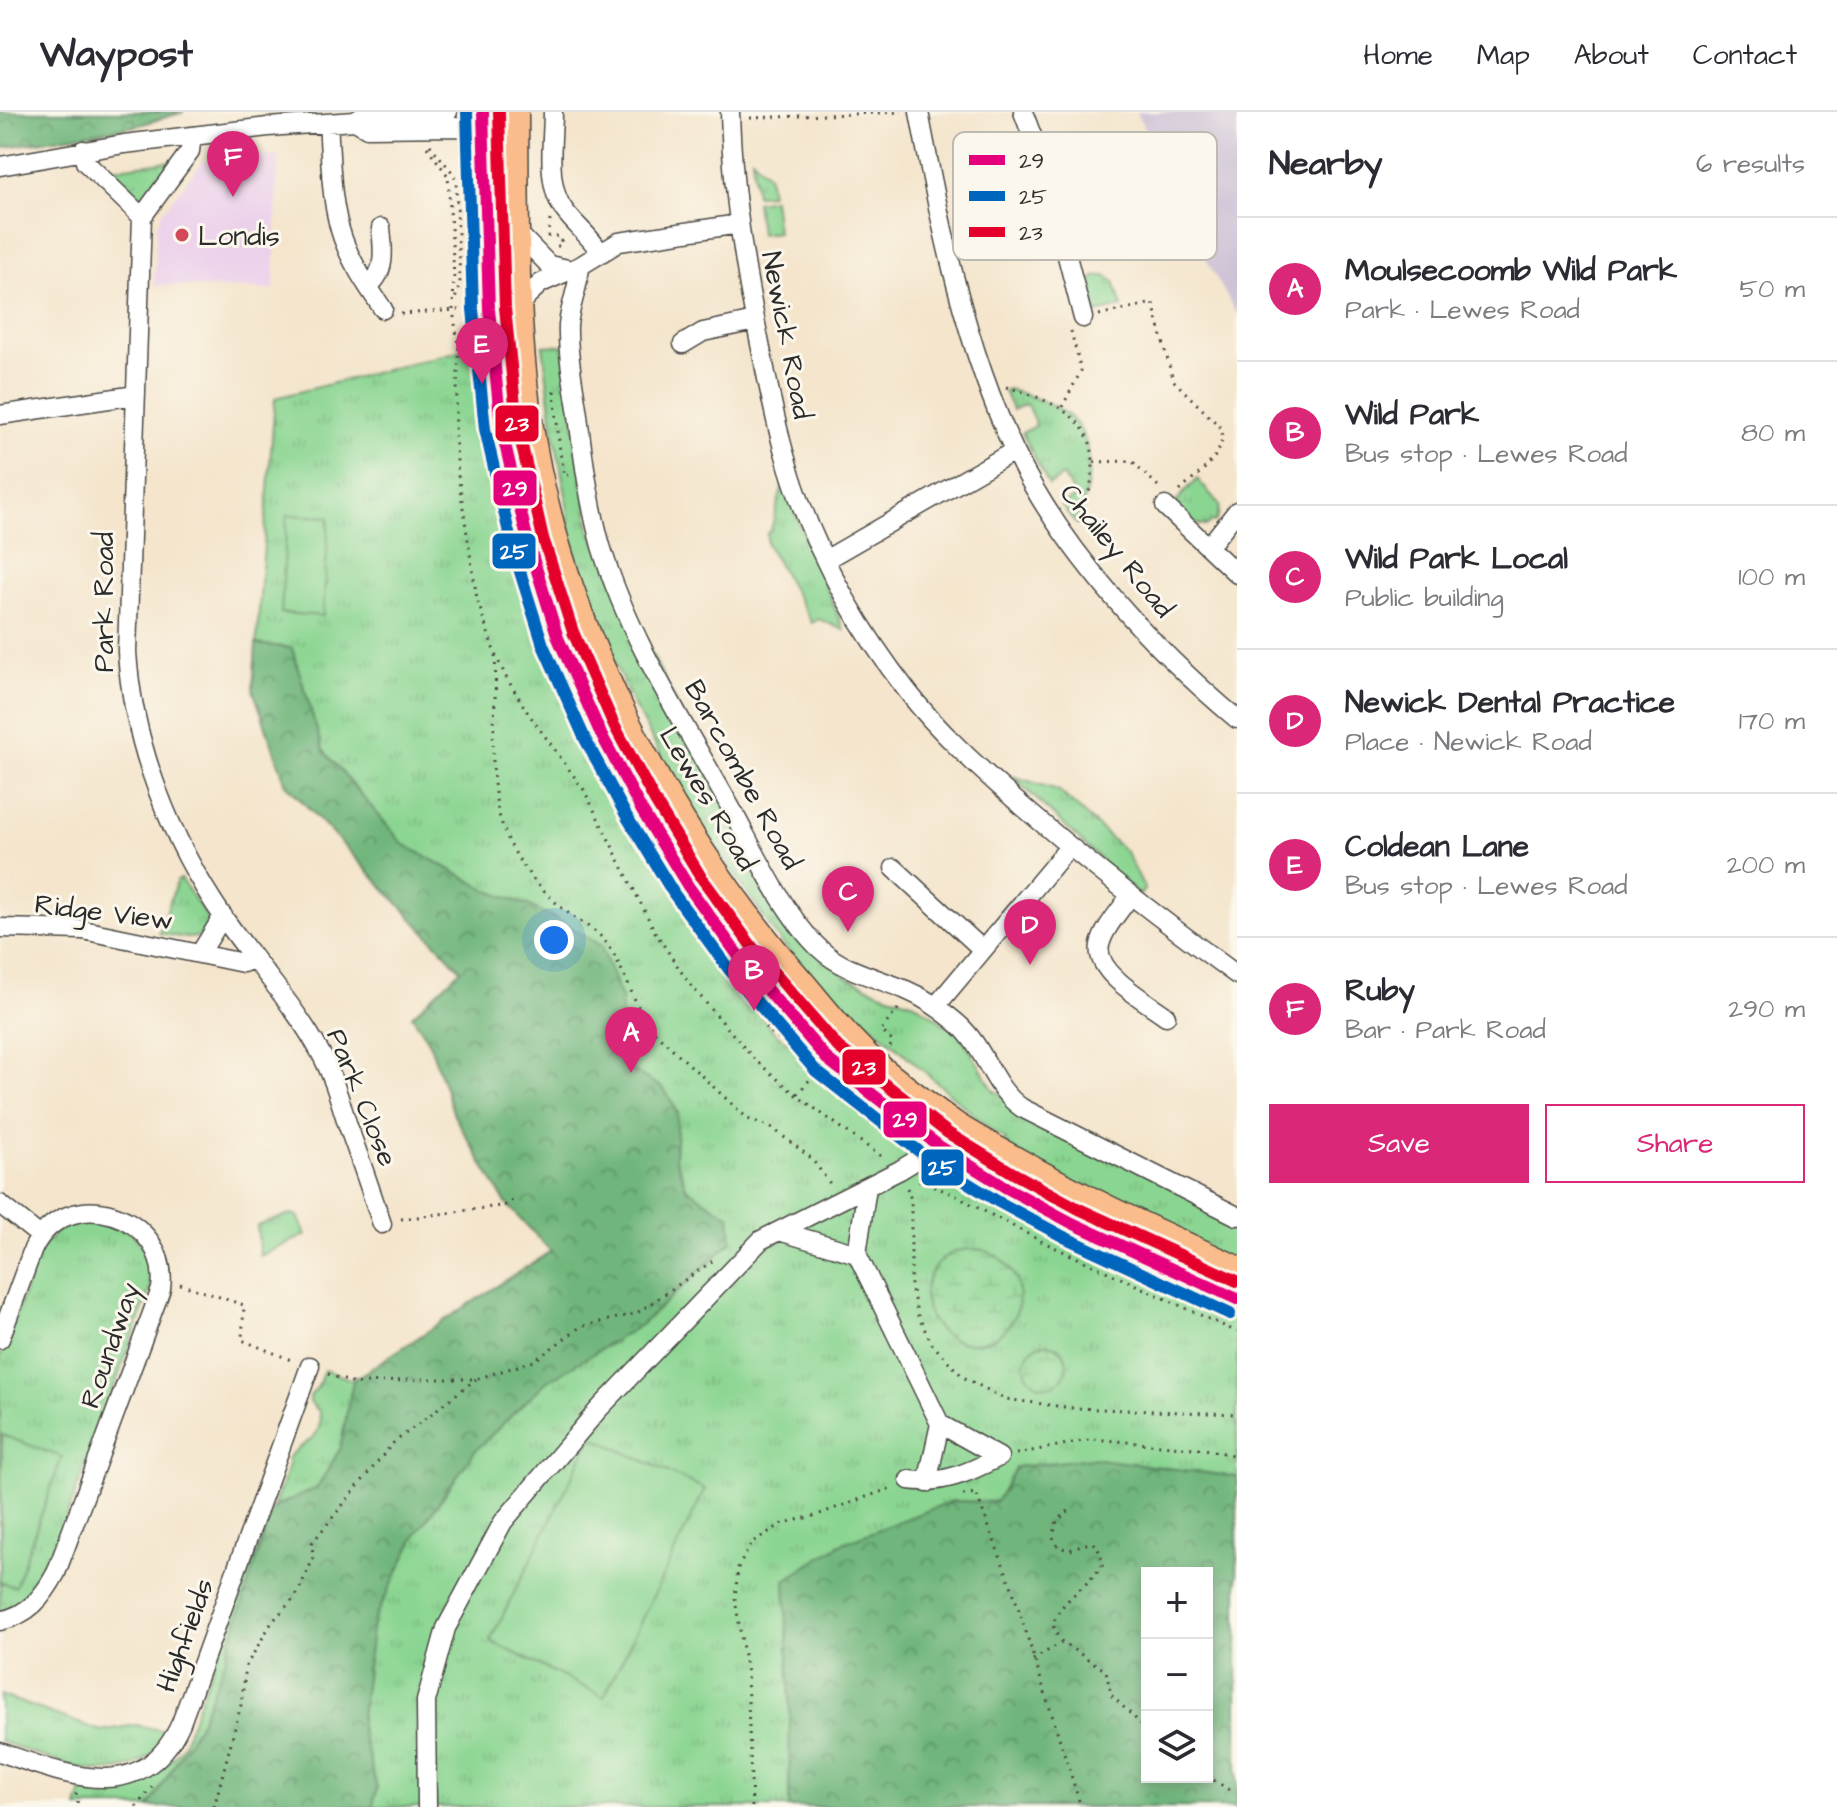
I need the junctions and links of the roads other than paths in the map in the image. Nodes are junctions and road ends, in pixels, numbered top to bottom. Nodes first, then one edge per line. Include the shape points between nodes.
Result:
1 (448, 112) edge
2 (553, 112) edge
3 (917, 112) edge
4 (1023, 112) edge
5 (730, 115) edge
6 (483, 120) edge
7 (355, 121) junction
8 (516, 121) edge
9 (328, 123) junction
10 (1031, 132) edge
11 (192, 136) junction
12 (83, 150) junction
13 (0, 166) edge
14 (142, 217) junction
15 (739, 224) junction
16 (381, 228) dead end
17 (517, 232) junction
18 (600, 252) junction
19 (1068, 260) edge
20 (574, 268) junction
21 (368, 286) junction
22 (389, 311) road end
23 (520, 314) junction
24 (1083, 318) road end
25 (755, 321) junction
26 (683, 344) dead end
27 (136, 395) junction
28 (0, 415) edge
29 (501, 427) junction
30 (1014, 451) junction
31 (1165, 506) road end
32 (1237, 511) edge
33 (1210, 545) junction
34 (825, 560) junction
35 (1237, 574) edge
36 (1237, 719) edge
37 (1069, 847) junction
38 (894, 868) dead end
39 (1130, 896) junction
40 (223, 916) junction
41 (0, 928) edge
42 (983, 950) junction
43 (201, 952) junction
44 (254, 958) junction
45 (1237, 975) edge
46 (936, 1006) junction
47 (1166, 1016) dead end
48 (956, 1125) junction
49 (939, 1146) junction
50 (867, 1187) junction
51 (0, 1204) edge
52 (1237, 1216) edge
53 (382, 1224) road end
54 (779, 1231) junction
55 (40, 1236) junction
56 (857, 1254) junction
57 (1237, 1268) edge
58 (1237, 1299) edge
59 (0, 1339) edge
60 (310, 1366) road end
61 (940, 1424) junction
62 (0, 1621) edge
63 (0, 1752) edge
64 (427, 1807) edge

1 - 7 street via 368,113
2 - 18 street via 555,195
3 - 30 street, Chailey Road via 967,321
4 - 10 street
5 - 15 street, Newick Road
6 - 7 street via 367,128
6 - 8 street
6 - 29 main road via 489,309
7 - 9 street
8 - 17 main road, Lewes Road
9 - 11 street
9 - 21 street via 338,218
11 - 12 street
11 - 14 street via 190,151
12 - 13 street
12 - 14 street via 85,162
14 - 27 street, Park Road
15 - 18 street via 630,239
15 - 25 street, Newick Road
16 - 21 street via 382,261
17 - 20 street via 549,265
17 - 23 main road, Lewes Road
18 - 20 street
19 - 24 street
20 - 23 street via 535,287
20 - 46 street, Barcombe Road via 569,340 585,472 601,546 631,620 685,727 803,929 836,962
21 - 22 street
23 - 29 main road via 500,322
23 - 48 main road, Lewes Road via 529,415 555,534 587,629 667,795 764,939 876,1064
25 - 26 street via 703,332
25 - 34 street, Newick Road via 784,453
27 - 28 street
27 - 40 street, Park Road via 129,676 158,789 186,854
29 - 49 main road via 558,638 641,809 740,958 827,1059
30 - 34 street
30 - 36 street, Chailey Road via 1065,537 1110,592
31 - 33 street
32 - 33 street
33 - 35 street
34 - 37 street, Newick Road via 866,636 910,695 976,765
37 - 39 street, Newick Road
37 - 42 street
38 - 42 street
39 - 45 street, Newick Road
39 - 47 street via 1104,934 1100,960 1111,975
40 - 43 street, Ridge View
40 - 44 street, Park Road
41 - 43 street, Ridge View via 83,930
42 - 46 street
43 - 44 street, Ridge View via 243,963
44 - 53 street, Park Close via 321,1053
46 - 52 street, Barcombe Road via 976,1043 1013,1102
48 - 49 street
48 - 57 main road, Lewes Road via 1068,1189
49 - 50 street
49 - 58 main road via 1072,1223
50 - 54 street
50 - 56 street
51 - 55 street
54 - 56 street
54 - 64 street via 761,1240 598,1410 503,1522 446,1628 426,1701
55 - 59 street
55 - 62 street, Roundway via 74,1213 115,1215 149,1240 162,1281 56,1573 35,1604
56 - 61 street
60 - 63 street, Highfields via 169,1748 134,1775 97,1780
61 - 61 street via 999,1457 949,1479 918,1482

